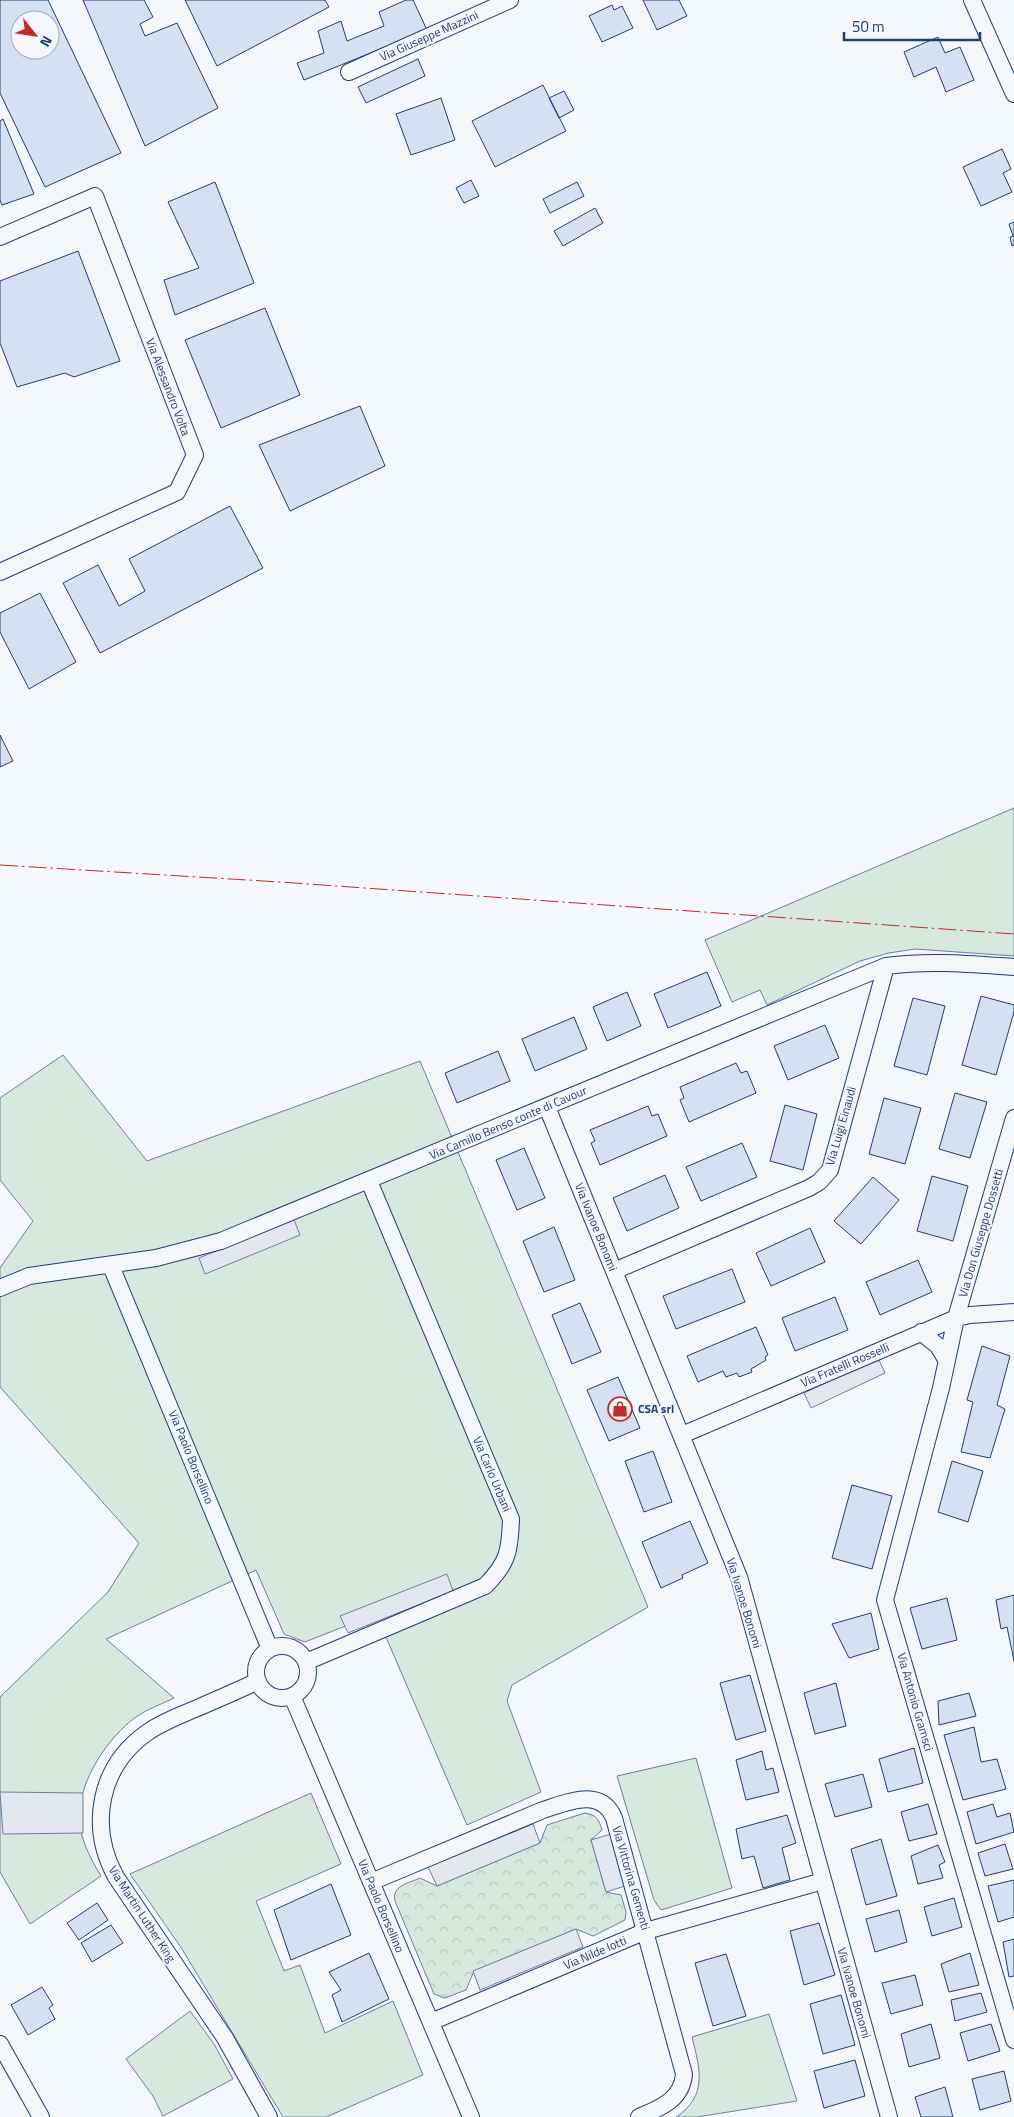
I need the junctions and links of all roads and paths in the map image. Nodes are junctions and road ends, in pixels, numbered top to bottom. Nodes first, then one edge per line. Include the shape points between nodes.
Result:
1 (510, 0) edge
2 (972, 0) edge
3 (349, 72) dead end
4 (1014, 94) edge
5 (0, 238) edge
6 (0, 572) edge
7 (886, 966) junction
8 (1014, 967) edge
9 (547, 1107) junction
10 (1014, 1118) edge
11 (369, 1181) junction
12 (112, 1266) junction
13 (614, 1271) junction
14 (0, 1288) edge
15 (1014, 1312) edge
16 (956, 1318) junction
17 (921, 1332) junction
18 (947, 1361) junction
19 (682, 1435) junction
20 (270, 1650) junction
21 (306, 1662) junction
22 (258, 1681) junction
23 (292, 1696) junction
24 (823, 1881) junction
25 (371, 1882) junction
26 (646, 1931) junction
27 (431, 2022) junction
28 (1014, 2040) edge
29 (0, 2044) edge
30 (42, 2117) edge
31 (269, 2117) edge
32 (471, 2117) edge
33 (639, 2117) edge
34 (890, 2117) edge

1 - 3 street, Via Giuseppe Mazzini
2 - 4 street
5 - 6 street, Via Alessandro Volta via 95,196 195,455 177,492
7 - 8 street, Via Camillo Benso conte di Cavour via 944,962
7 - 9 street, Via Camillo Benso conte di Cavour
7 - 13 street, Via Luigi Einaudi via 830,1170 809,1188
9 - 11 street, Via Camillo Benso conte di Cavour
9 - 13 street, Via Ivanoe Bonomi
10 - 16 street, Via Don Giuseppe Dossetti
11 - 12 street, Via Camillo Benso conte di Cavour via 221,1241
11 - 21 street, Via Carlo Urbani via 511,1519 510,1546 500,1571 485,1586
12 - 14 street, Via Camillo Benso conte di Cavour via 29,1276
12 - 20 street, Via Paolo Borsellino
13 - 19 street, Via Ivanoe Bonomi
15 - 16 street, Via Fratelli Rosselli
16 - 17 street, Via Fratelli Rosselli
16 - 18 street, Via Antonio Gramsci
17 - 18 street via 938,1346
17 - 19 street, Via Fratelli Rosselli
18 - 28 street, Via Antonio Gramsci via 885,1600
19 - 24 street, Via Ivanoe Bonomi via 738,1577
20 - 21 street via 289,1647 302,1655
20 - 22 street via 260,1657
21 - 23 street via 308,1677 305,1685
22 - 23 street via 262,1689 276,1698
22 - 31 street, Via Martin Luther King via 165,1722 135,1742 123,1755 108,1783 101,1806 101,1838 106,1858 116,1877 225,2038
23 - 25 street, Via Paolo Borsellino
24 - 26 street, Via Nilde Iotti
24 - 34 street, Via Ivanoe Bonomi
25 - 26 street, Via Vittorina Gementi via 543,1810 572,1801 594,1799 607,1806 614,1818
25 - 27 street, Via Paolo Borsellino
26 - 27 street, Via Nilde Iotti
26 - 33 street, Via Vittorina Gementi via 684,2084 665,2106
27 - 32 street, Via Paolo Borsellino
29 - 30 street

